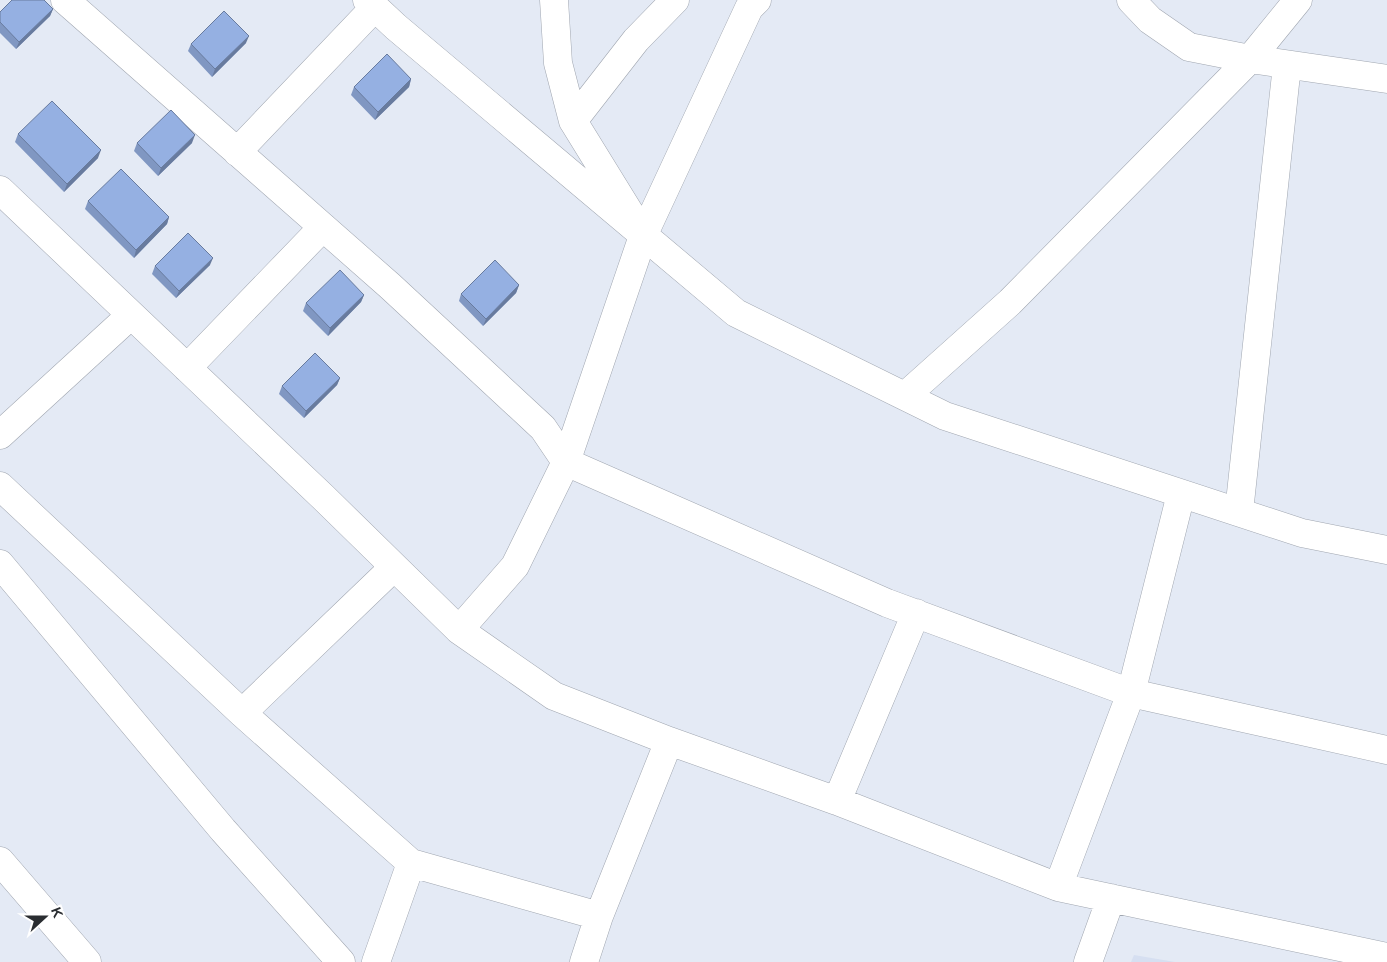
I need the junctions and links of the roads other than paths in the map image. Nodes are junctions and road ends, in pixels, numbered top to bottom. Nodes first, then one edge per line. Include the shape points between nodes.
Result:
1 (65, 0) edge
2 (554, 0) edge
3 (675, 0) edge
4 (757, 0) edge
5 (1131, 0) edge
6 (1298, 0) edge
7 (371, 4) edge
8 (1250, 60) junction
9 (1287, 65) junction
10 (1387, 79) edge
11 (573, 121) junction
12 (237, 152) junction
13 (0, 190) edge
14 (323, 227) junction
15 (643, 236) junction
16 (131, 315) junction
17 (187, 368) junction
18 (905, 396) junction
19 (0, 435) edge
20 (566, 462) junction
21 (0, 486) edge
22 (1181, 494) junction
23 (1239, 512) junction
24 (1387, 550) edge
25 (0, 564) edge
26 (394, 567) junction
27 (916, 613) junction
28 (459, 630) junction
29 (1132, 694) junction
30 (242, 713) junction
31 (669, 741) junction
32 (1387, 750) edge
33 (836, 801) junction
34 (0, 861) edge
35 (412, 863) junction
36 (1058, 887) junction
37 (1111, 898) junction
38 (599, 916) junction
39 (1387, 958) edge
40 (87, 962) edge
41 (341, 962) edge
42 (376, 962) edge
43 (584, 962) edge
44 (1088, 962) edge

1 - 12 street
2 - 11 street via 558,64
3 - 11 street via 636,40
4 - 15 street via 749,8
5 - 8 street via 1150,20 1189,47
6 - 8 street
7 - 12 street
7 - 15 street
8 - 9 street
8 - 18 street via 1010,302
9 - 10 street
9 - 23 street
11 - 15 street
12 - 14 street
13 - 16 street
14 - 17 street
14 - 20 street via 543,428
15 - 18 street via 736,313
15 - 20 street
16 - 17 street
16 - 19 street
17 - 26 street
18 - 22 street via 944,416
20 - 27 street
20 - 28 street via 515,566
21 - 30 street
22 - 23 street
22 - 29 street
23 - 24 street via 1302,533
25 - 41 street via 223,830
26 - 28 street
26 - 30 street
27 - 29 street
27 - 33 street
28 - 31 street via 554,696
29 - 32 street
29 - 36 street
30 - 35 street
31 - 33 street
31 - 38 street
33 - 36 street
34 - 40 street
35 - 38 street
35 - 42 street
36 - 37 street
37 - 39 street
37 - 44 street
38 - 43 street

